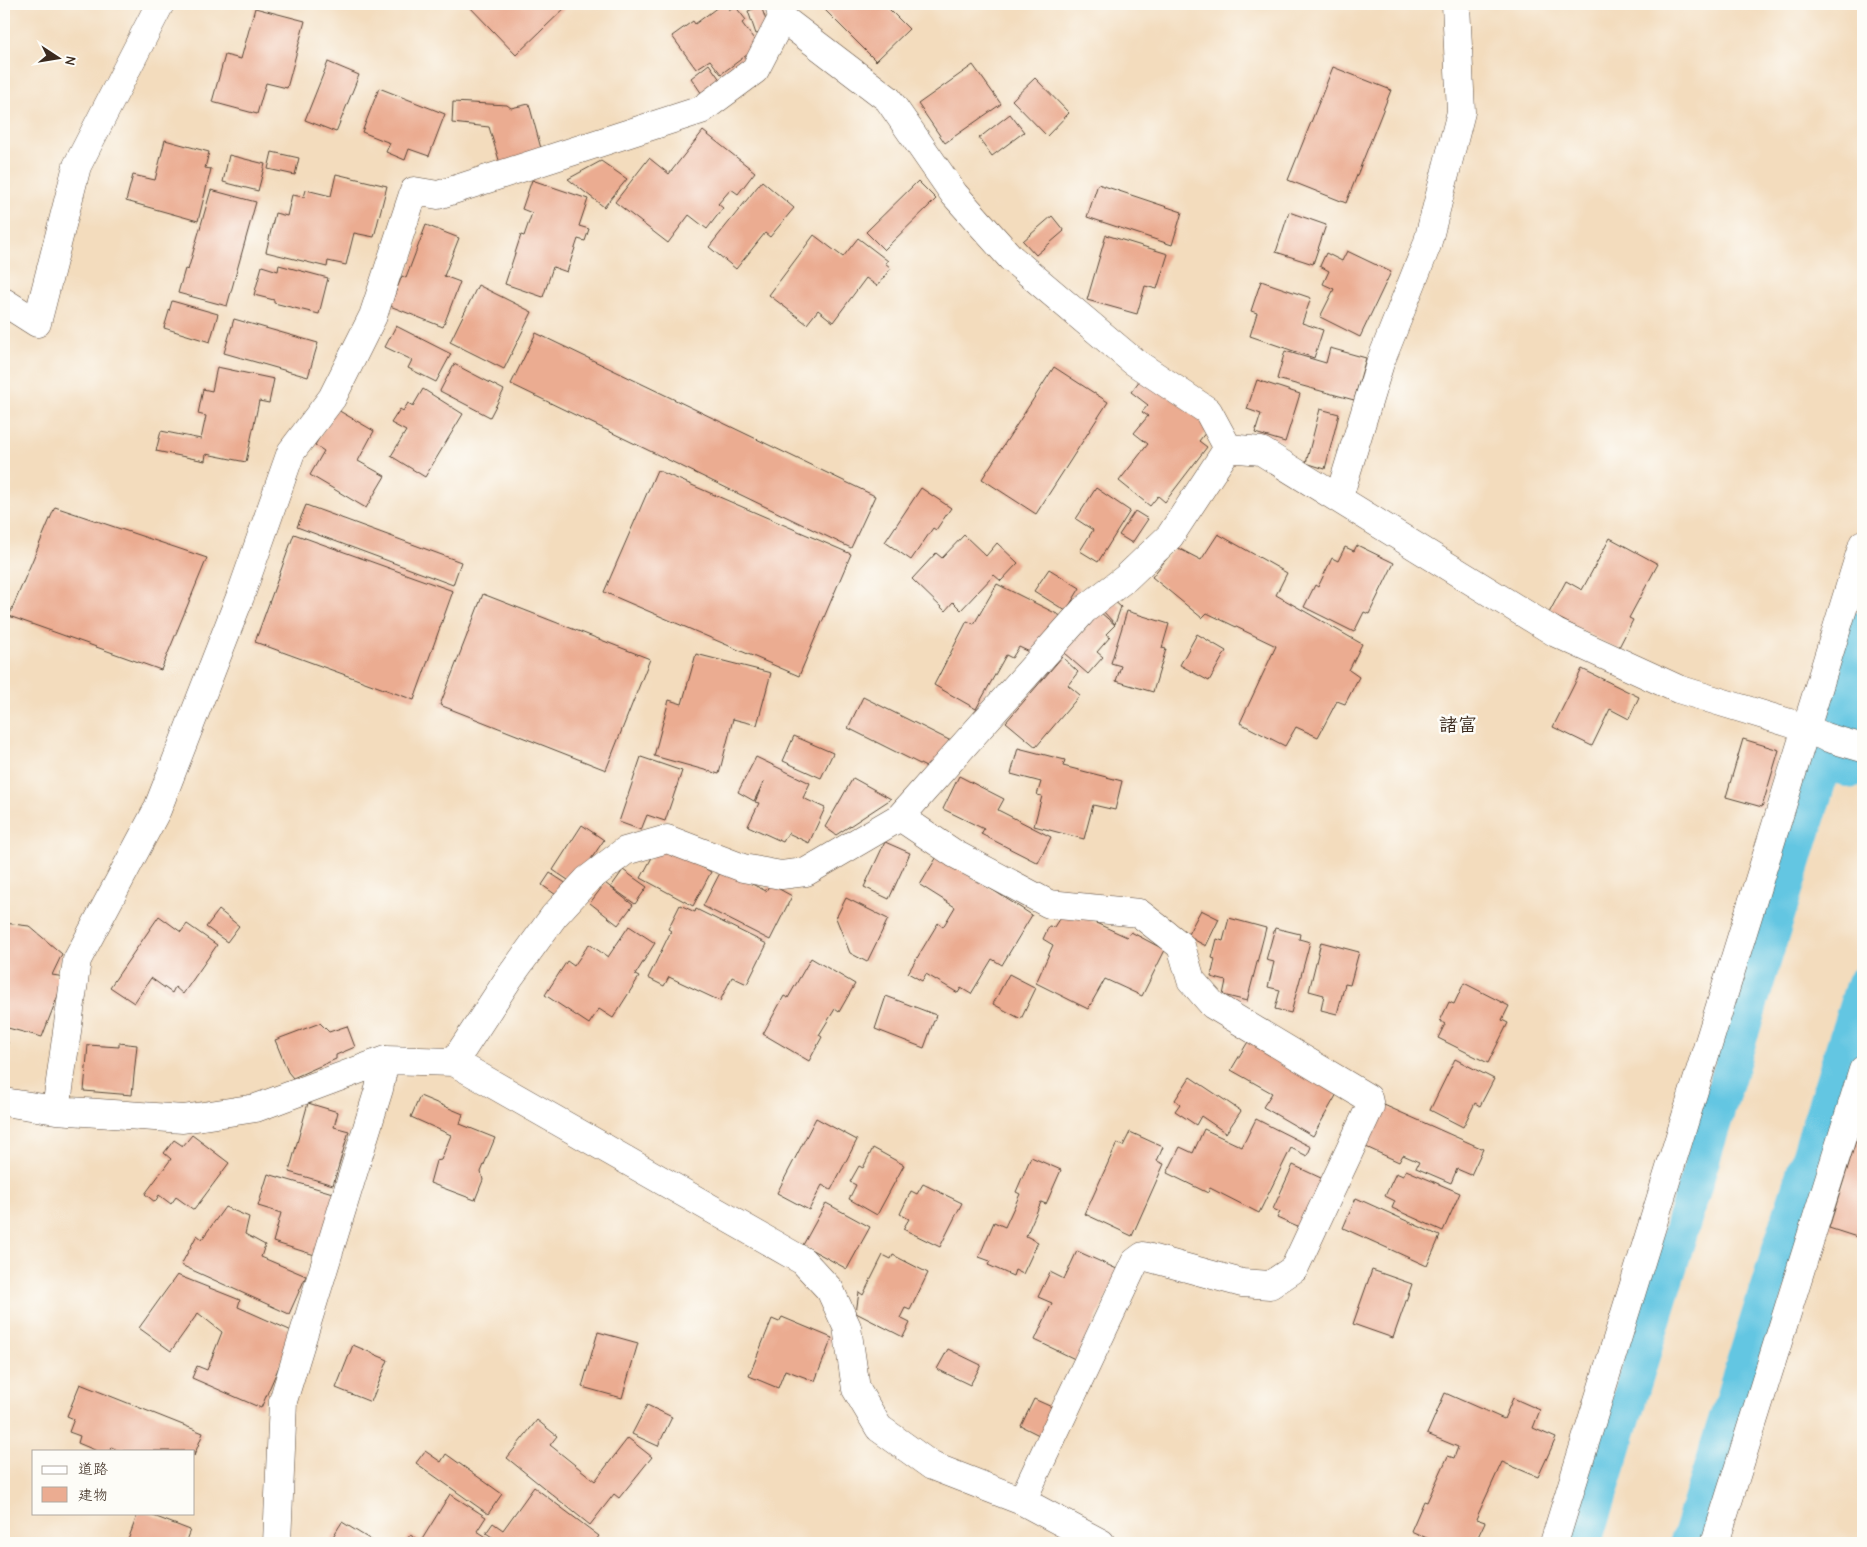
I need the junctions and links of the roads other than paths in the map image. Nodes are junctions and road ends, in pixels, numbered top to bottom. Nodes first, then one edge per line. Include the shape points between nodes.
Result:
1 (160, 4) edge
2 (1456, 4) edge
3 (781, 11) edge
4 (4, 302) edge
5 (1228, 448) junction
6 (1339, 497) junction
7 (1863, 544) edge
8 (1816, 733) junction
9 (1863, 748) edge
10 (900, 817) junction
11 (385, 1060) junction
12 (454, 1062) junction
13 (1863, 1070) edge
14 (4, 1102) edge
15 (56, 1110) junction
16 (1022, 1501) junction
17 (277, 1543) edge
18 (1101, 1543) edge
19 (1554, 1543) edge
20 (1715, 1543) edge

1 - 4 street via 77,166 37,323
2 - 6 street via 1461,112 1427,245 1380,362
3 - 5 street via 888,99 954,194 1011,258 1133,361 1208,411
3 - 15 street via 755,70 701,110 438,195 414,191 373,316 332,398 291,452 240,597 157,810 77,960
5 - 6 street via 1261,451
5 - 10 street via 1170,536 1126,578 1084,610
6 - 8 street via 1556,633 1678,688
7 - 8 street
8 - 9 street
8 - 19 street
10 - 12 street via 806,872 781,875 743,868 667,839 625,851 586,880 554,916
10 - 16 street via 955,854 1050,904 1139,913 1181,946 1191,980 1213,1005 1368,1098 1370,1107 1294,1269 1270,1285 1242,1283 1143,1256 1135,1262
11 - 12 street
11 - 15 street via 256,1108 183,1119
11 - 17 street via 283,1401
12 - 16 street via 803,1261 830,1290 847,1327 856,1389 879,1428 932,1466
13 - 20 street
14 - 15 street
16 - 18 street

